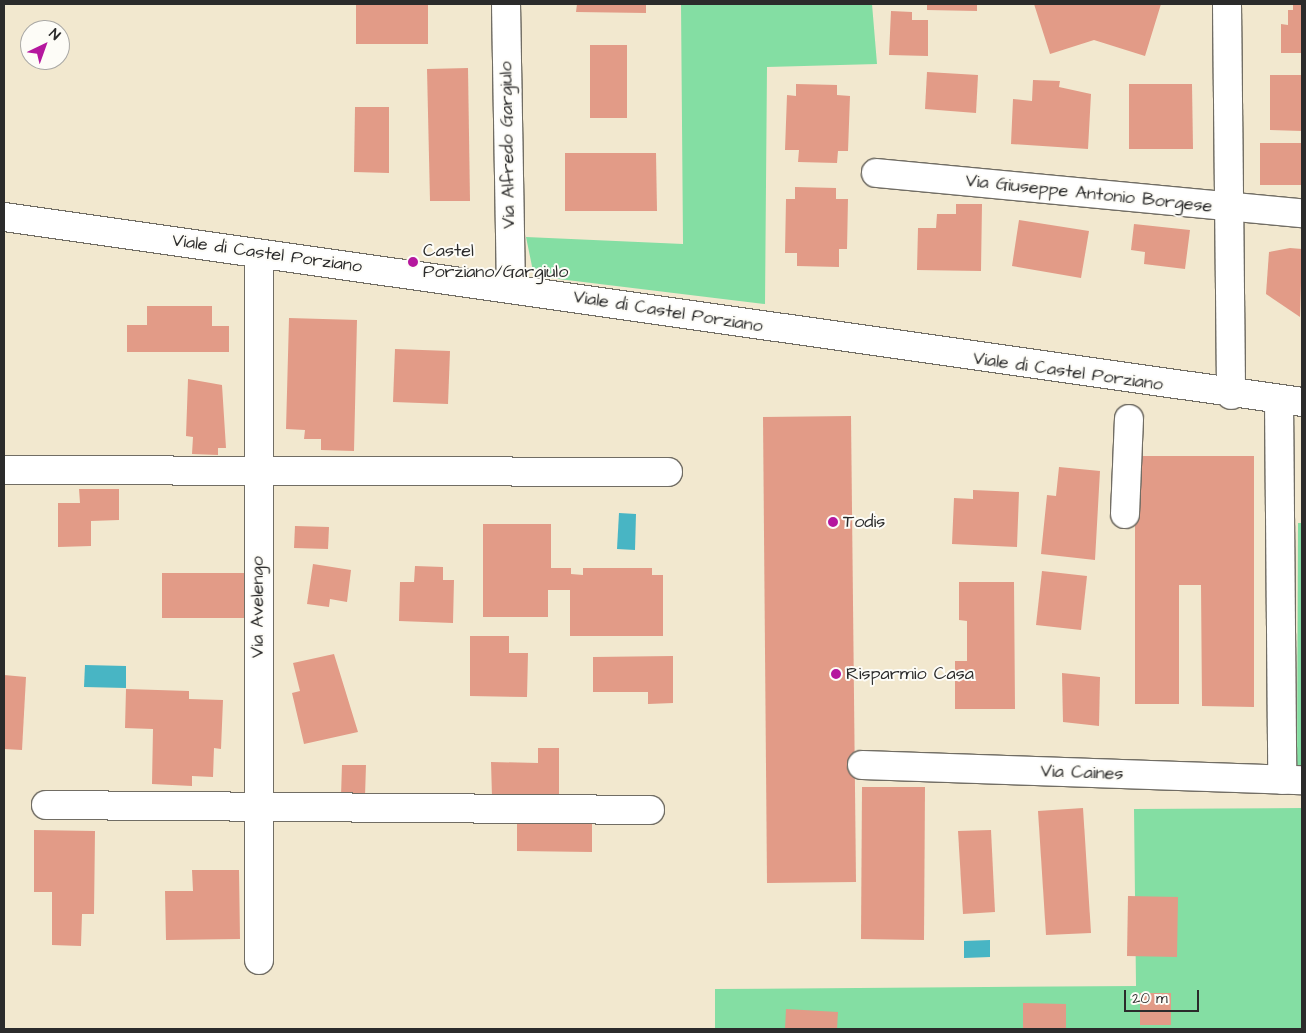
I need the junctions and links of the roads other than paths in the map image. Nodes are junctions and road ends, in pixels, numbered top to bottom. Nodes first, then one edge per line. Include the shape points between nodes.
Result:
1 (506, 4) edge
2 (1227, 4) edge
3 (876, 173) dead end
4 (1227, 208) junction
5 (1302, 213) edge
6 (4, 217) edge
7 (259, 254) junction
8 (510, 287) junction
9 (1231, 396) junction
10 (1290, 401) edge
11 (1128, 419) dead end
12 (4, 470) edge
13 (668, 472) dead end
14 (258, 474) junction
15 (1125, 514) dead end
16 (862, 765) dead end
17 (1292, 780) edge
18 (46, 804) dead end
19 (259, 804) junction
20 (650, 810) dead end
21 (259, 960) dead end

1 - 8 street, Via Alfredo Gargiulo
2 - 4 street
3 - 4 street, Via Giuseppe Antonio Borgese
4 - 5 street, Via Giuseppe Antonio Borgese
4 - 9 street
6 - 7 street, Viale di Castel Porziano
7 - 8 street, Viale di Castel Porziano
7 - 14 street, Via Avelengo
8 - 9 street, Viale di Castel Porziano
9 - 10 street, Viale di Castel Porziano
10 - 17 street
11 - 15 street
12 - 14 street
13 - 14 street
14 - 19 street, Via Avelengo
16 - 17 street, Via Caines
18 - 19 street
19 - 20 street
19 - 21 street, Via Avelengo

